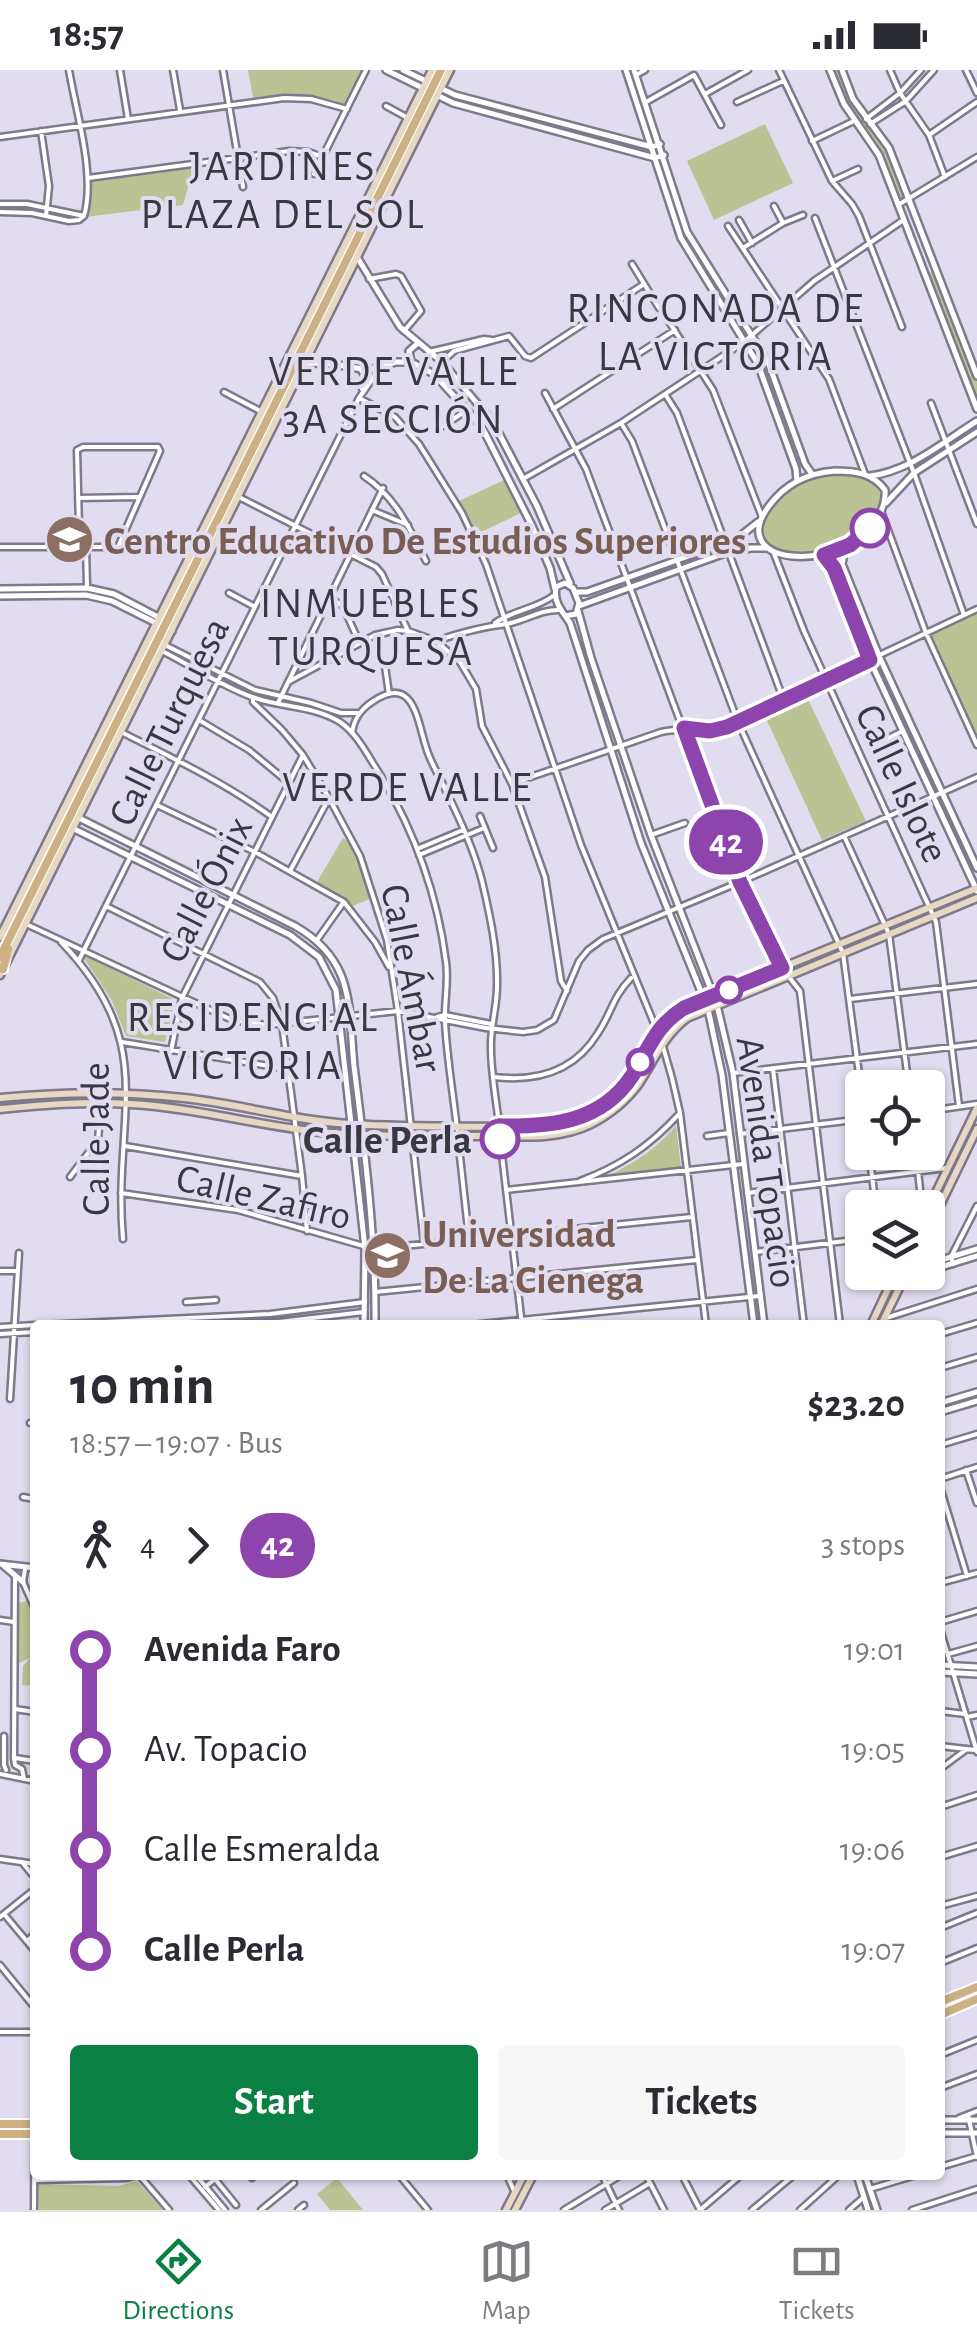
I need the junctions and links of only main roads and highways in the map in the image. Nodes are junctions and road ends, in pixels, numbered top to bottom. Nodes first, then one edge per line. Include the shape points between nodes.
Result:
1 (432, 70) edge
2 (441, 70) edge
3 (450, 70) edge
4 (432, 89) junction
5 (352, 249) junction
6 (295, 363) junction
7 (184, 586) junction
8 (186, 602) junction
9 (165, 624) junction
10 (155, 644) junction
11 (134, 706) junction
12 (123, 709) junction
13 (71, 814) junction
14 (65, 825) junction
15 (53, 870) junction
16 (38, 880) junction
17 (977, 891) edge
18 (932, 911) junction
19 (11, 935) junction
20 (0, 936) edge
21 (0, 957) edge
22 (2, 972) edge
23 (0, 1098) edge
24 (977, 1106) edge
25 (0, 1109) edge
26 (977, 1129) edge
27 (973, 1146) edge
28 (935, 1190) edge
29 (945, 1198) edge
30 (888, 1290) edge
31 (894, 1290) edge
32 (873, 1320) edge
33 (883, 1320) edge
34 (977, 1987) edge
35 (977, 1999) edge
36 (945, 2000) edge
37 (945, 2013) edge
38 (0, 2124) edge
39 (30, 2125) edge
40 (17, 2129) junction
41 (30, 2133) edge
42 (0, 2134) edge
43 (522, 2180) edge
44 (531, 2180) edge
45 (506, 2210) edge
46 (516, 2210) edge

1 - 4 main road
2 - 4 main road
3 - 4 main road
4 - 5 main road
4 - 5 main road via 408,118
5 - 6 main road
6 - 7 main road
6 - 8 main road
6 - 9 main road via 262,412
7 - 8 main road
7 - 9 main road
8 - 9 main road
9 - 10 main road
10 - 11 main road
10 - 12 main road
10 - 13 main road
11 - 12 main road
11 - 13 main road
12 - 13 main road
13 - 14 main road
14 - 15 main road
14 - 16 main road
14 - 20 main road
15 - 16 main road
15 - 22 main road
16 - 19 main road
17 - 18 main road
18 - 23 main road via 673,1015 621,1089 578,1118 546,1126 357,1124 127,1094
18 - 25 main road via 679,1024 614,1109 554,1135 358,1136 127,1104
19 - 21 main road
19 - 22 main road
24 - 28 main road
26 - 27 main road
27 - 29 main road
30 - 32 main road
31 - 33 main road
34 - 36 main road
35 - 37 main road
38 - 40 main road
39 - 40 main road
40 - 41 main road
40 - 42 main road
43 - 45 main road
44 - 46 main road

